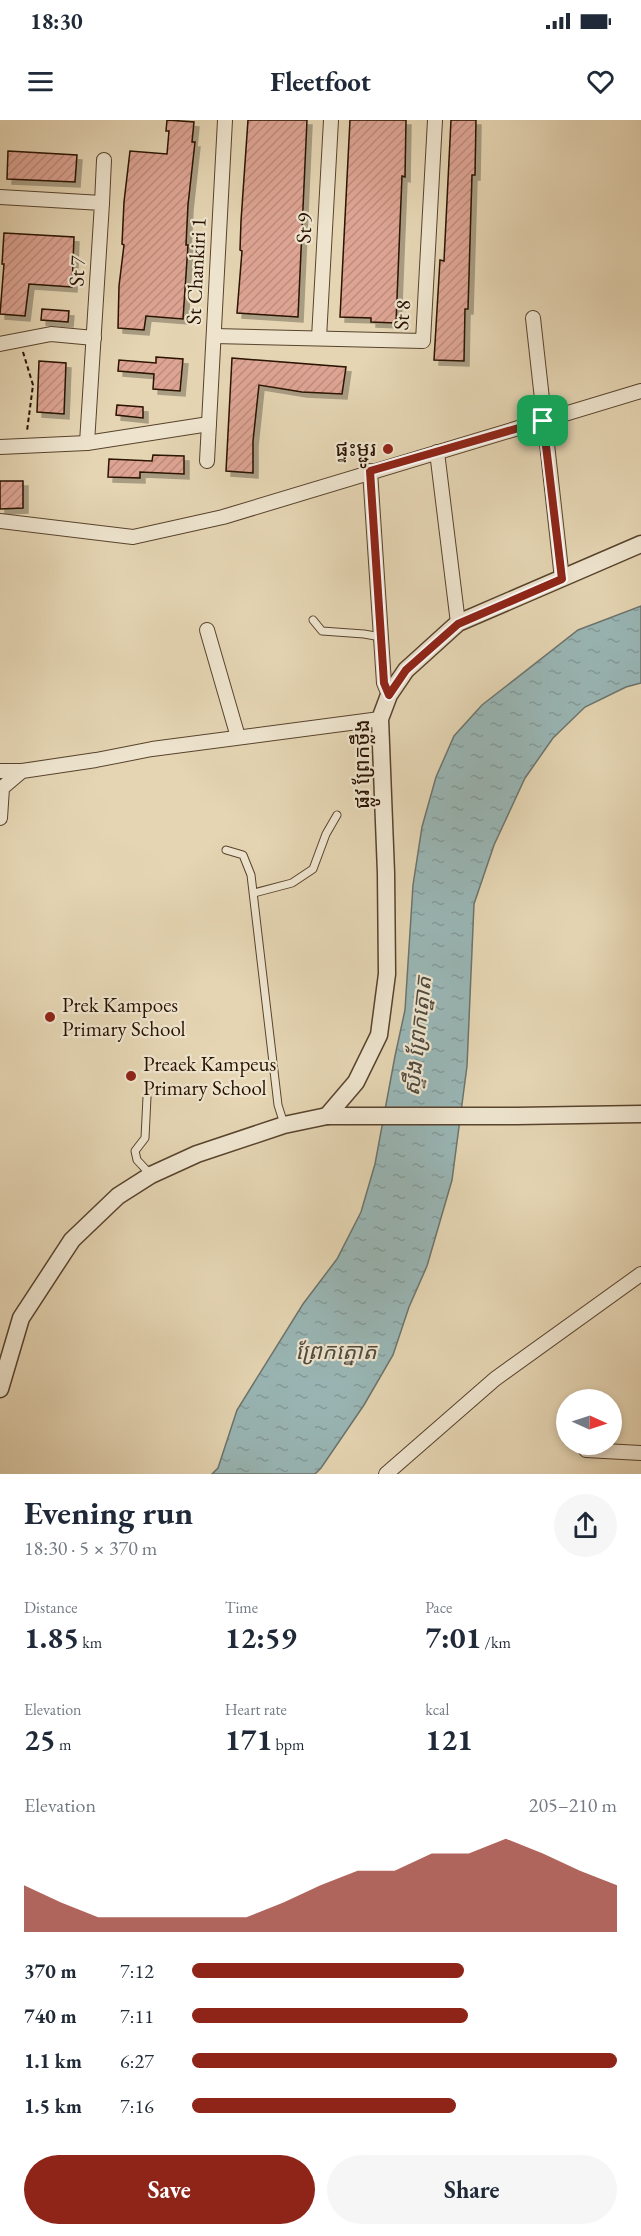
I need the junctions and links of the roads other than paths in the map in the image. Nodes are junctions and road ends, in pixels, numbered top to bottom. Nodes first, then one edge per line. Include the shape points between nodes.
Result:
1 (225, 120) edge
2 (331, 120) edge
3 (435, 120) edge
4 (104, 160) dead end
5 (0, 197) edge
6 (102, 203) junction
7 (533, 318) dead end
8 (214, 336) junction
9 (94, 338) junction
10 (319, 338) junction
11 (0, 344) edge
12 (641, 391) edge
13 (543, 421) junction
14 (209, 424) junction
15 (87, 443) junction
16 (0, 447) edge
17 (437, 452) junction
18 (207, 461) dead end
19 (370, 471) junction
20 (0, 521) edge
21 (641, 544) edge
22 (562, 579) junction
23 (313, 620) dead end
24 (458, 624) junction
25 (207, 630) dead end
26 (381, 637) junction
27 (389, 695) junction
28 (380, 719) junction
29 (238, 736) junction
30 (0, 771) edge
31 (22, 771) junction
32 (337, 815) dead end
33 (0, 818) edge
34 (226, 850) dead end
35 (254, 892) junction
36 (147, 1097) dead end
37 (641, 1114) edge
38 (327, 1116) junction
39 (284, 1125) junction
40 (151, 1175) junction
41 (641, 1274) edge
42 (6, 1349) edge
43 (0, 1389) edge
44 (622, 1452) edge
45 (641, 1453) edge
46 (386, 1474) edge

1 - 8 street, St Chankiri 1
2 - 10 street, St 9
3 - 10 street, St 8 via 423,341
4 - 6 street, St 7
5 - 6 street
6 - 9 street, St 7
7 - 13 street
8 - 10 street, St 8
8 - 14 street, St Chankiri 1
9 - 11 street via 51,334
9 - 15 street, St 7
12 - 13 street
13 - 17 street
13 - 22 street
14 - 15 street
14 - 18 street, St Chankiri 1
15 - 16 street
17 - 19 street
17 - 24 street
19 - 20 street via 223,517 133,537
19 - 26 street
21 - 22 street, ផ្លូវ ព្រែកថ្លឹង
22 - 24 street, ផ្លូវ ព្រែកថ្លឹង
23 - 26 lane via 322,631
24 - 27 street, ផ្លូវ ព្រែកថ្លឹង via 406,670
25 - 29 street
26 - 27 street via 384,683
27 - 28 street, ផ្លូវ ព្រែកថ្លឹង
28 - 29 street
28 - 38 street, ផ្លូវ ព្រែកថ្លឹង via 387,974 379,1035 356,1082
29 - 31 street
30 - 31 street
31 - 33 street via 3,788
32 - 35 lane via 313,869 292,883
34 - 35 lane via 243,855
35 - 39 lane via 277,1095
36 - 40 lane via 145,1138 135,1151 137,1160
37 - 38 street
38 - 39 street
39 - 40 street via 197,1154
40 - 42 street via 118,1196 72,1240 21,1318
41 - 46 street via 495,1379
42 - 43 street
44 - 45 street

